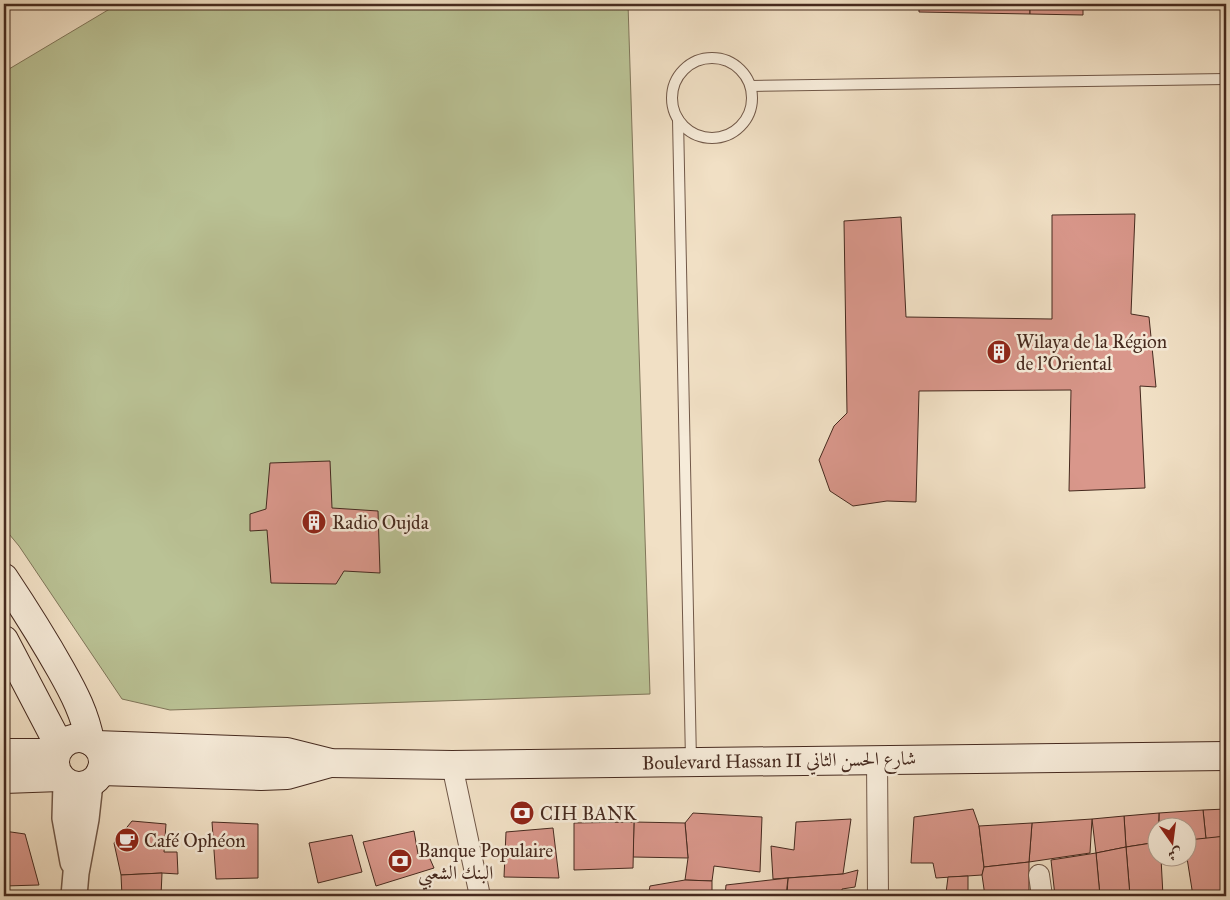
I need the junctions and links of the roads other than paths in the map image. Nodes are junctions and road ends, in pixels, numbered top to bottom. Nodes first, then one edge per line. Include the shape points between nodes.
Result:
1 (1226, 79) edge
2 (751, 86) junction
3 (678, 119) junction
4 (4, 578) edge
5 (4, 640) edge
6 (4, 753) edge
7 (1226, 756) edge
8 (877, 759) junction
9 (691, 760) junction
10 (77, 762) junction
11 (452, 764) junction
12 (4, 779) edge
13 (1039, 875) dead end
14 (75, 885) edge
15 (480, 896) edge
16 (878, 896) edge
17 (1042, 896) edge

1 - 2 lane
2 - 3 lane via 748,115 728,134 714,138 700,136
2 - 3 lane via 744,73 732,63 718,58 703,59 689,65 673,90 672,104
3 - 9 lane
4 - 10 main road via 81,706 87,723
5 - 10 main road
6 - 10 main road, Boulevard Hassan II شارع الحسن الثاني
7 - 8 main road, Boulevard Hassan II شارع الحسن الثاني
8 - 9 main road, Boulevard Hassan II شارع الحسن الثاني
8 - 16 street
9 - 11 main road, Boulevard Hassan II شارع الحسن الثاني
10 - 11 main road, Boulevard Hassan II شارع الحسن الثاني via 261,776 287,775 332,763
10 - 12 main road, Boulevard Hassan II شارع الحسن الثاني
10 - 14 street via 64,805
11 - 15 street
13 - 17 street

